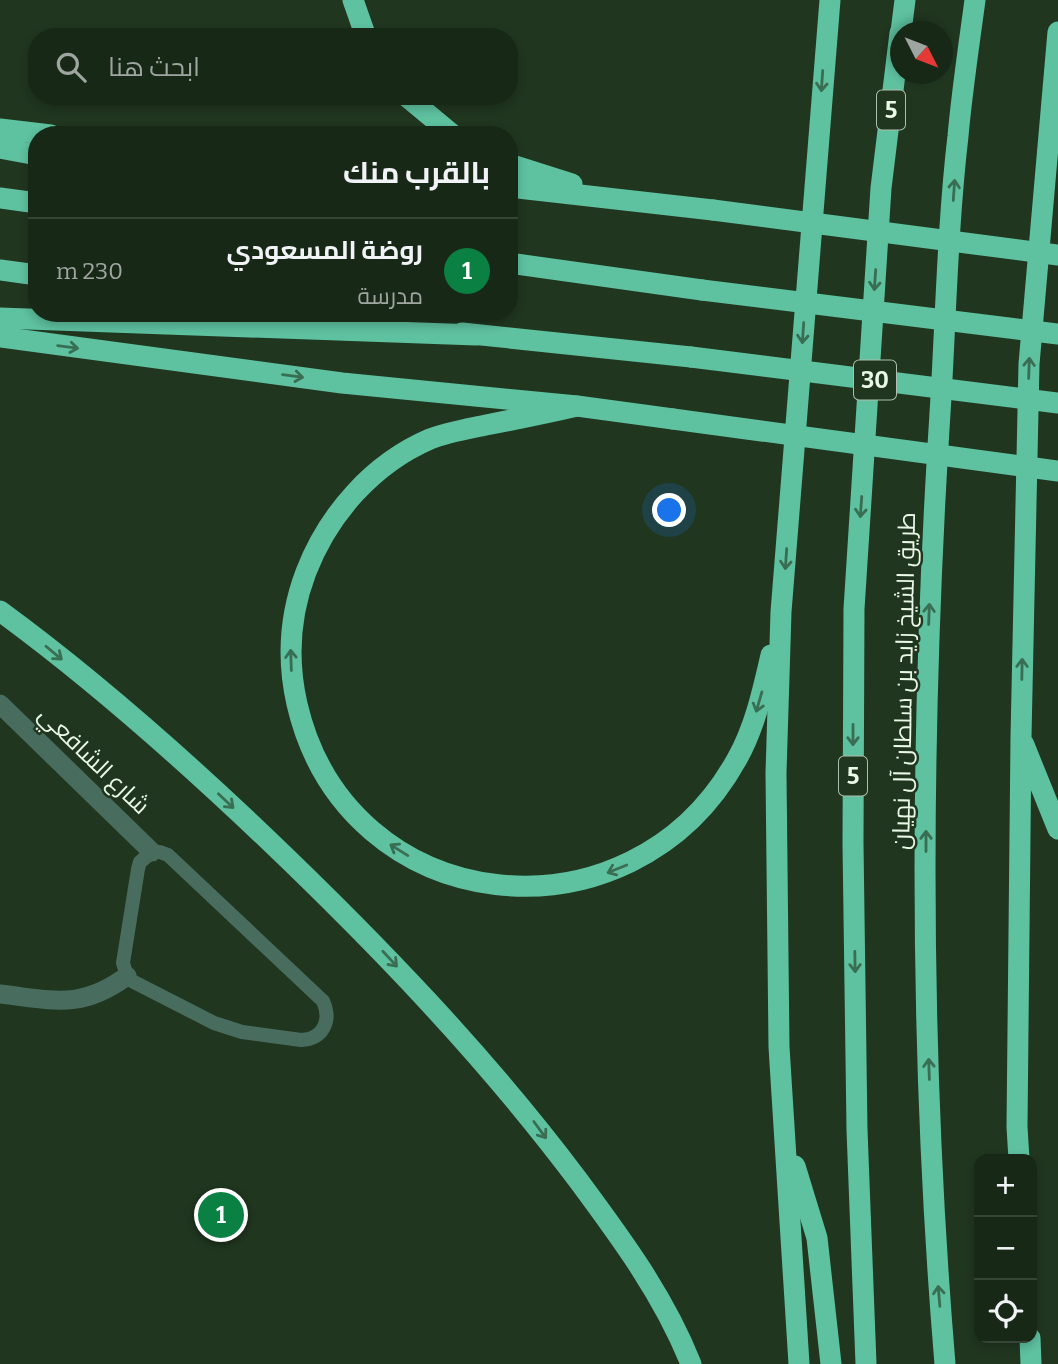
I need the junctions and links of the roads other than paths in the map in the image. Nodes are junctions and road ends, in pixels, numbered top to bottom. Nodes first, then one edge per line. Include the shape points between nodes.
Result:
1 (353, 0) edge
2 (905, 0) edge
3 (975, 0) edge
4 (828, 4) edge
5 (902, 21) edge
6 (363, 28) edge
7 (1058, 38) edge
8 (894, 84) edge
9 (417, 105) edge
10 (442, 126) edge
11 (0, 129) edge
12 (28, 132) edge
13 (0, 148) edge
14 (28, 153) edge
15 (518, 167) edge
16 (518, 188) edge
17 (0, 198) edge
18 (635, 201) junction
19 (28, 202) edge
20 (1058, 255) edge
21 (518, 264) edge
22 (0, 270) edge
23 (28, 274) edge
24 (0, 318) edge
25 (28, 319) edge
26 (112, 322) edge
27 (382, 322) edge
28 (1058, 334) edge
29 (476, 335) junction
30 (0, 337) edge
31 (1058, 403) edge
32 (577, 406) junction
33 (1058, 471) edge
34 (0, 611) edge
35 (782, 612) junction
36 (0, 704) edge
37 (1021, 737) junction
38 (1058, 829) edge
39 (152, 852) junction
40 (127, 976) junction
41 (0, 994) edge
42 (785, 1134) junction
43 (1019, 1154) edge
44 (1030, 1343) edge
45 (691, 1364) edge
46 (799, 1364) edge
47 (831, 1364) edge
48 (866, 1364) edge
49 (945, 1364) edge
50 (1031, 1364) edge

1 - 6 highway
2 - 5 highway, طريق الشيخ زايد بن سلطان آل نهيان / 5
49 -> 3 highway, طريق الشيخ زايد بن سلطان آل نهيان via 936,1253 927,997 925,727 932,527 957,139
4 -> 35 highway
37 -> 7 highway via 1029,363
8 -> 48 highway, طريق الشيخ زايد بن سلطان آل نهيان / 5 via 881,188 854,609 856,1075
9 - 10 highway
11 - 12 highway
13 - 14 highway
15 - 18 highway
16 - 18 highway
17 - 19 highway
18 - 20 highway, bridge
21 - 28 highway, bridge
22 - 23 highway
24 - 25 highway
26 - 29 highway
27 - 29 highway, 30
29 - 31 highway, 30, bridge
30 -> 32 highway via 342,383
32 - 33 highway, bridge
35 -> 32 highway via 754,721 726,779 685,826 627,865 554,885 478,883 406,854 370,828 330,780 307,738 292,678 290,648 296,605 319,541 359,489 416,446 443,434
34 -> 45 highway via 191,767 415,987 528,1114 600,1210 645,1274
35 - 42 highway via 776,773 779,1047
36 - 39 street, شارع الشافعي
37 - 38 highway
37 - 43 highway
39 - 40 lane via 138,869 123,963
39 - 40 lane via 168,855 317,994 328,1019 325,1028 310,1039 242,1031 200,1018
40 - 41 street via 100,993 68,1002
42 - 46 highway
42 - 47 highway via 817,1238
44 - 50 highway

